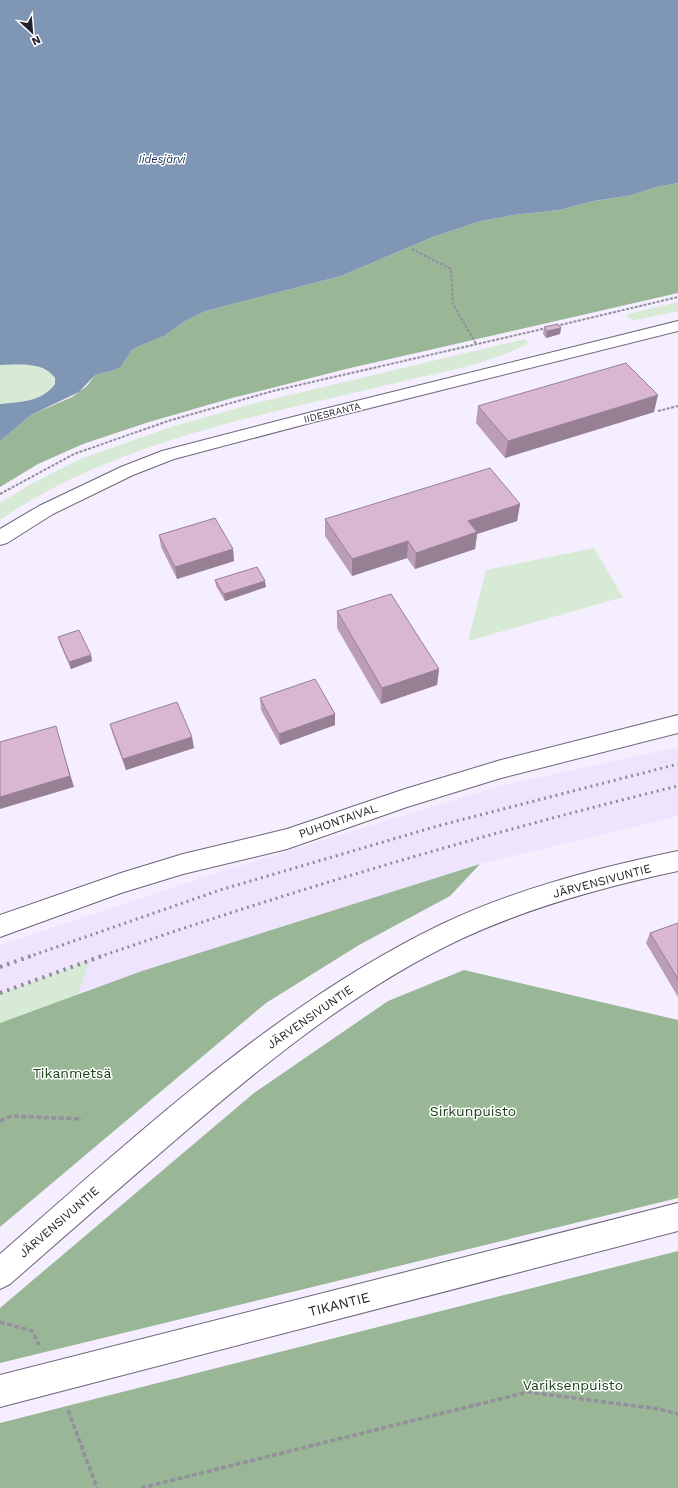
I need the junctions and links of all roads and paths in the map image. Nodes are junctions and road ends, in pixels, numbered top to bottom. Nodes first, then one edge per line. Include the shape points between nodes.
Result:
1 (412, 249) dead end
2 (678, 298) edge
3 (580, 320) junction
4 (583, 324) dead end
5 (676, 328) edge
6 (476, 344) junction
7 (678, 406) edge
8 (658, 411) dead end
9 (0, 494) edge
10 (0, 538) edge
11 (678, 724) edge
12 (678, 861) edge
13 (0, 926) edge
14 (82, 1119) dead end
15 (0, 1121) edge
16 (678, 1217) edge
17 (0, 1274) edge
18 (0, 1322) edge
19 (56, 1376) junction
20 (0, 1391) edge
21 (678, 1414) edge
22 (97, 1488) edge
23 (141, 1488) edge

1 - 6 path via 451,269 453,304
2 - 3 path
3 - 4 path
3 - 6 path
5 - 10 street, IIDESRANTA via 168,455 46,510
6 - 9 path via 273,391 168,421 74,454
7 - 8 path
11 - 13 street, PUHONTAIVAL via 501,769 420,793 287,839 183,864 121,883
12 - 17 street, JÄRVENSIVUNTIE via 579,886 513,907 424,946 351,988 217,1088
14 - 15 path via 11,1116
16 - 19 street, TIKANTIE
18 - 19 path via 32,1331
19 - 20 street, TIKANTIE
19 - 22 path
21 - 23 path via 659,1409 528,1392

